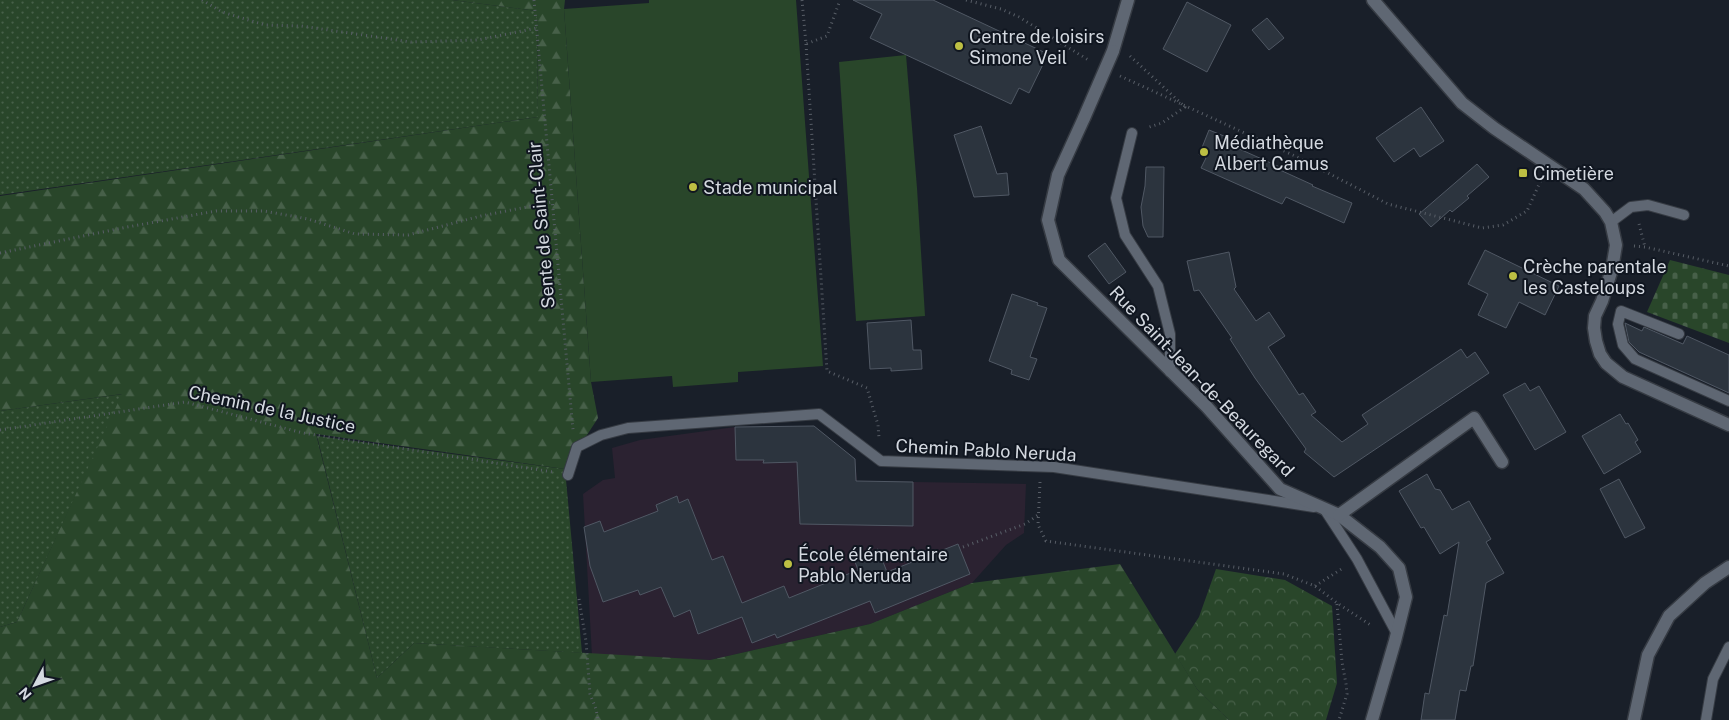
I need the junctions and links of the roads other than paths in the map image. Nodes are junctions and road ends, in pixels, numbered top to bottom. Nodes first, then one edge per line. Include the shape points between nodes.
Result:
1 (1128, 0) edge
2 (1373, 0) edge
3 (1132, 133) road end
4 (1684, 215) dead end
5 (1611, 222) junction
6 (1679, 334) dead end
7 (1170, 372) junction
8 (1729, 401) edge
9 (1729, 425) edge
10 (1502, 462) dead end
11 (568, 475) road end
12 (1323, 509) junction
13 (1339, 515) junction
14 (1729, 567) edge
15 (1396, 637) junction
16 (1729, 647) edge
17 (1372, 720) edge
18 (1634, 720) edge
19 (1706, 720) edge

1 - 7 street, Rue Saint-Jean-de-Beauregard, bridge via 1114,49 1058,175 1048,220 1059,260
2 - 5 street via 1462,103 1584,189 1599,203
3 - 7 lane via 1116,198 1125,234 1158,286 1170,334
4 - 5 lane via 1648,205 1631,207
5 - 9 street via 1616,245 1612,269 1595,316 1600,354 1622,377
6 - 8 lane via 1621,311 1618,324 1623,345 1635,359
7 - 12 street, Rue Saint-Jean-de-Beauregard via 1207,407 1280,489
10 - 13 street via 1474,418
11 - 12 lane, Chemin Pablo Neruda via 577,448 601,435 628,428 818,414 881,461 1054,467
12 - 13 street, Rue Saint-Jean-de-Beauregard
12 - 15 lane via 1357,559
13 - 15 street, Rue Saint-Jean-de-Beauregard via 1380,547 1399,568 1406,597
14 - 18 street via 1705,583 1670,616 1648,655
15 - 17 street, Rue Saint-Jean-de-Beauregard
16 - 19 lane via 1713,679

